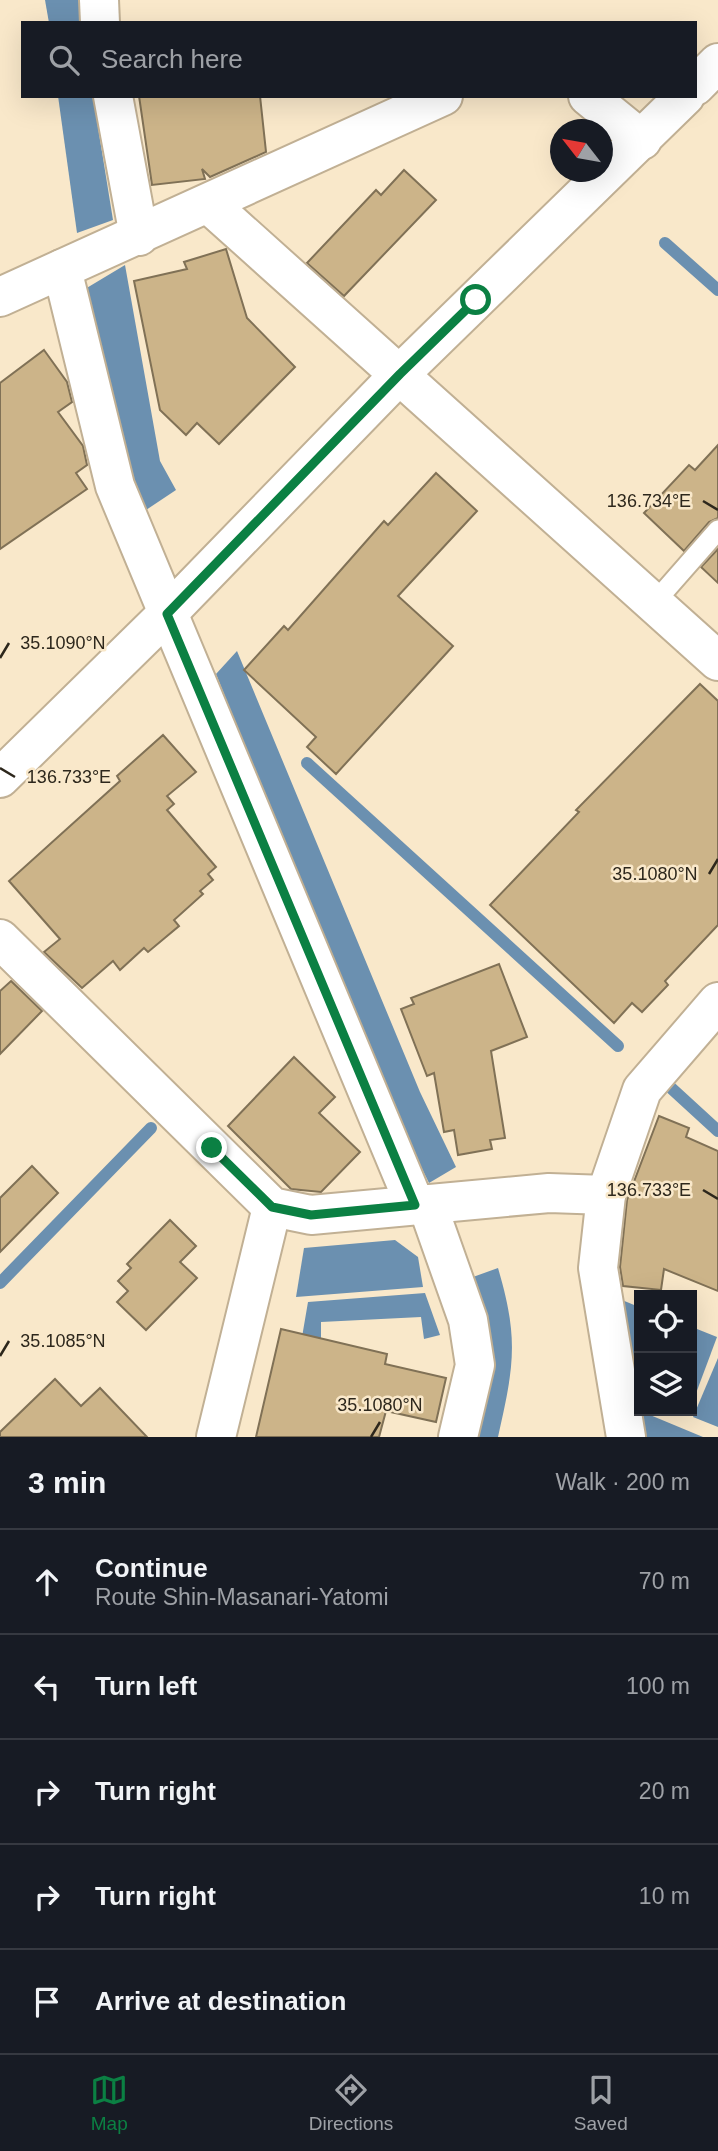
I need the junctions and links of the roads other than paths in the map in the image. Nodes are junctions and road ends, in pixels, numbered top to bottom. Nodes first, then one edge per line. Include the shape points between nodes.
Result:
1 (99, 0) edge
2 (100, 21) edge
3 (718, 63) edge
4 (697, 84) edge
5 (113, 98) edge
6 (439, 98) edge
7 (590, 98) edge
8 (683, 98) edge
9 (642, 140) junction
10 (209, 204) junction
11 (139, 236) junction
12 (62, 269) junction
13 (0, 297) edge
14 (400, 374) junction
15 (718, 530) edge
16 (654, 603) junction
17 (167, 614) junction
18 (718, 661) edge
19 (0, 778) edge
20 (0, 939) edge
21 (718, 1002) edge
22 (606, 1195) junction
23 (421, 1204) junction
24 (272, 1207) junction
25 (216, 1437) edge
26 (458, 1437) edge
27 (626, 1437) edge

1 - 2 street
3 - 4 street
5 - 11 street
6 - 10 street
7 - 9 street
8 - 9 street
9 - 14 street
10 - 11 street
10 - 14 street
11 - 12 street
12 - 13 street
12 - 17 street via 115,486
14 - 16 street
14 - 17 street
15 - 16 lane
16 - 18 street
17 - 19 street
17 - 23 street
20 - 24 street
21 - 22 street via 642,1090
22 - 23 street via 548,1192
22 - 27 street via 598,1268
23 - 24 street via 311,1215
23 - 26 street via 468,1320 475,1365
24 - 25 street

